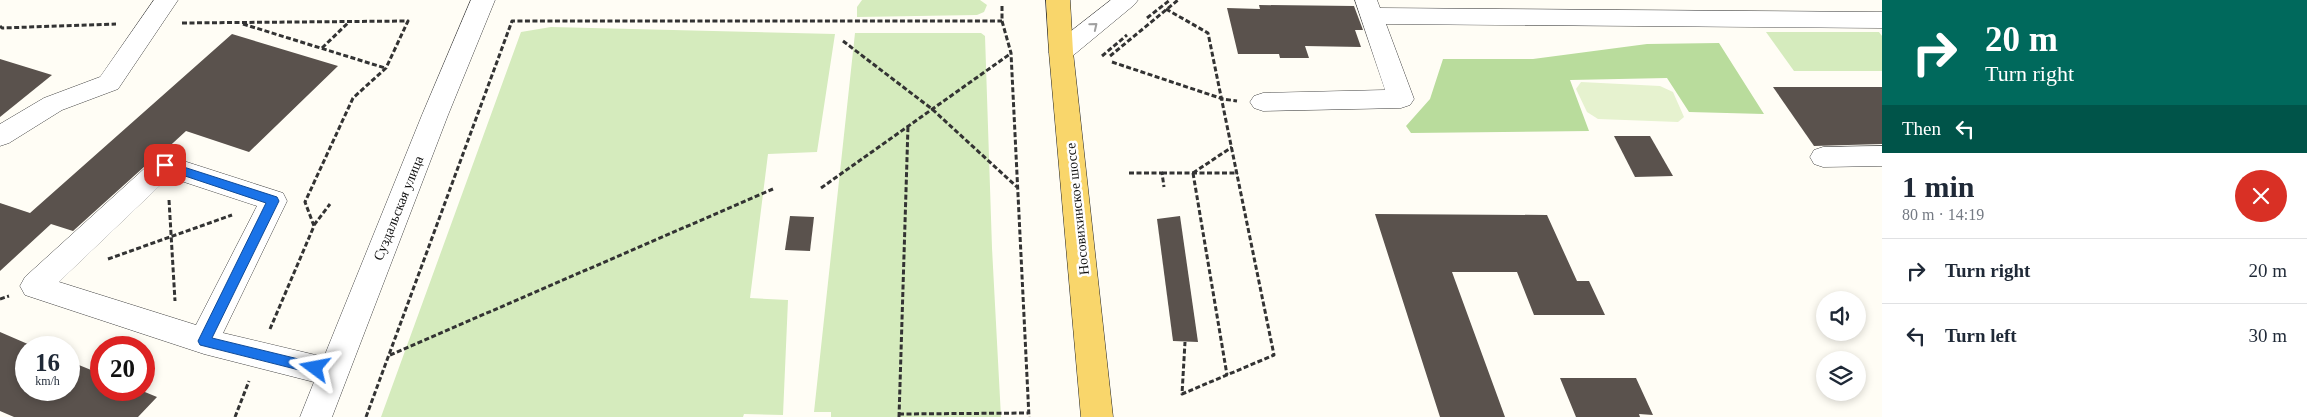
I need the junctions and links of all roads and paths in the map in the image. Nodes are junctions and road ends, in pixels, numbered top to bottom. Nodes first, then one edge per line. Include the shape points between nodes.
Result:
1 (166, 0) edge
2 (483, 0) edge
3 (1058, 0) edge
4 (1126, 0) edge
5 (1178, 0) edge
6 (1002, 6) dead end
7 (1369, 8) edge
8 (1166, 9) junction
9 (1882, 20) edge
10 (1002, 21) junction
11 (239, 22) junction
12 (350, 22) junction
13 (152, 23) junction
14 (0, 26) edge
15 (844, 41) dead end
16 (322, 48) junction
17 (1061, 52) junction
18 (1011, 53) junction
19 (1110, 56) dead end
20 (1112, 62) dead end
21 (386, 68) junction
22 (1223, 99) junction
23 (1263, 102) dead end
24 (932, 109) junction
25 (908, 126) junction
26 (0, 136) edge
27 (1232, 147) junction
28 (1882, 156) edge
29 (1823, 157) dead end
30 (165, 165) junction
31 (1129, 173) dead end
32 (1162, 173) junction
33 (1192, 173) junction
34 (1238, 173) junction
35 (1164, 187) dead end
36 (772, 188) dead end
37 (821, 188) dead end
38 (1017, 188) junction
39 (273, 201) junction
40 (330, 204) dead end
41 (314, 226) junction
42 (172, 235) junction
43 (99, 262) dead end
44 (176, 332) junction
45 (204, 341) junction
46 (1185, 342) dead end
47 (389, 355) junction
48 (258, 356) junction
49 (333, 372) junction
50 (1227, 375) junction
51 (1028, 415) edge
52 (899, 416) edge
53 (235, 417) edge
54 (316, 417) edge
55 (366, 417) edge
56 (1097, 417) edge

1 - 13 street
2 - 49 street, Суздальская улица
3 - 17 main road, Носовихинское шоссе
17 -> 4 street
5 - 8 path
6 - 10 path
7 - 9 street
7 - 23 street via 1401,98
8 - 19 path
8 - 22 path via 1208,33
10 - 18 path
10 - 47 path via 512,21
11 - 12 path
11 - 13 path
11 - 16 path
12 - 16 path
12 - 21 path via 408,21
13 - 14 path
13 - 26 street via 109,83 53,104
15 - 24 path
16 - 21 path
17 - 56 main road, Носовихинское шоссе
18 - 24 path
18 - 38 path
20 - 22 path
21 - 41 path via 353,98 305,202
22 - 27 path
24 - 25 path
24 - 38 path
25 - 37 path
25 - 52 path
27 - 33 path
27 - 34 path
28 - 29 street
30 - 39 street
30 - 42 path
30 - 44 street via 35,286
31 - 32 path
32 - 33 path
32 - 35 path
33 - 34 path
33 - 50 path
34 - 50 path via 1274,356
36 - 47 path
38 - 51 path
39 - 42 path
39 - 45 street
40 - 41 path
41 - 48 path
42 - 43 path
42 - 44 path
44 - 45 street
45 - 48 street
46 - 50 path via 1182,394
47 - 55 path
48 - 49 street
48 - 53 path
49 - 54 street, Суздальская улица
51 - 52 path

